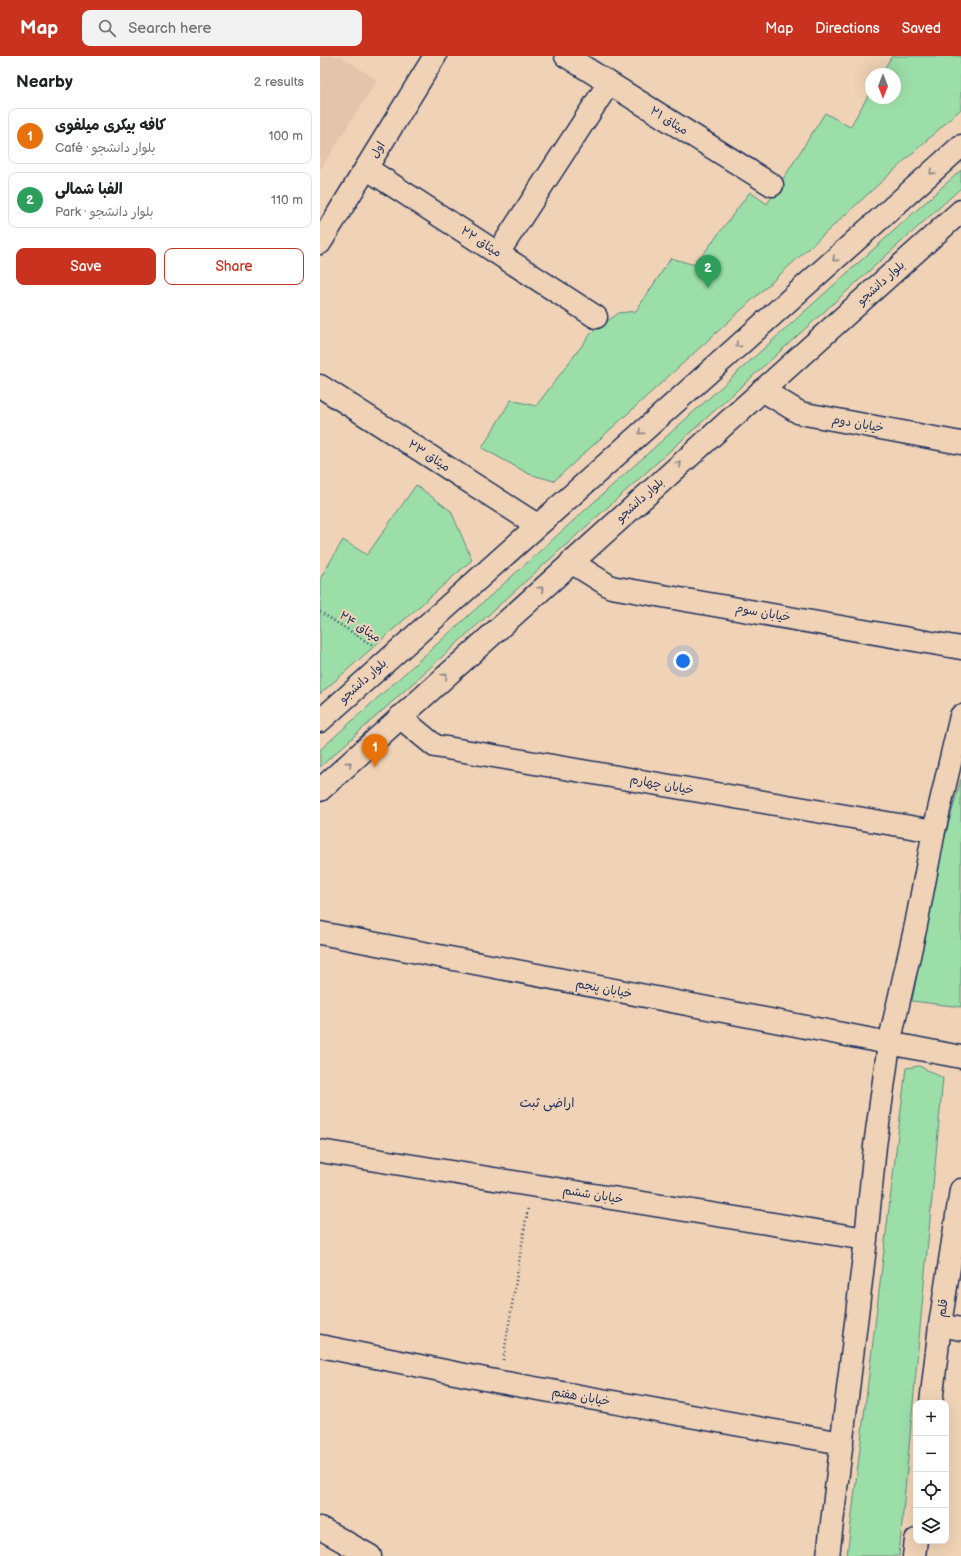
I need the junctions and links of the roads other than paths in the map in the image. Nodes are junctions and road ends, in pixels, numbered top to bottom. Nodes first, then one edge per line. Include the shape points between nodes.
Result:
1 (436, 56) edge
2 (566, 56) edge
3 (609, 83) junction
4 (961, 146) edge
5 (366, 168) junction
6 (772, 185) dead end
7 (961, 211) edge
8 (320, 243) edge
9 (498, 253) junction
10 (596, 317) dead end
11 (320, 386) edge
12 (762, 390) junction
13 (961, 443) edge
14 (537, 525) junction
15 (570, 562) junction
16 (961, 648) edge
17 (961, 716) edge
18 (400, 717) junction
19 (320, 721) edge
20 (320, 790) edge
21 (934, 831) junction
22 (320, 933) edge
23 (889, 1044) junction
24 (961, 1057) edge
25 (320, 1151) edge
26 (961, 1190) edge
27 (866, 1239) junction
28 (951, 1327) edge
29 (320, 1346) edge
30 (933, 1400) edge
31 (842, 1443) junction
32 (320, 1528) edge
33 (916, 1544) edge
34 (370, 1556) edge
35 (828, 1556) edge
36 (914, 1556) edge

1 - 5 street, اول
2 - 3 street, میثاق ۲۱
3 - 6 street, میثاق ۲۱
3 - 9 street
4 -> 14 street, بلوار دانشجو
5 - 8 street, اول
5 - 9 street, میثاق ۲۲
7 - 12 street, بلوار دانشجو
9 - 10 street, میثاق ۲۲
11 - 14 street, میثاق ۲۳
12 - 13 street, خیابان دوم via 800,413
15 -> 12 street, بلوار دانشجو
14 - 19 street, بلوار دانشجو
15 - 16 street, خیابان سوم via 611,587
18 -> 15 street, بلوار دانشجو
17 - 21 street
20 -> 18 street, بلوار دانشجو
18 - 21 street, خیابان چهارم via 435,746
21 - 23 street
22 - 23 street, خیابان پنجم
23 - 24 street, خیابان پنجم
23 - 27 street
25 - 27 street, خیابان ششم
26 - 28 street, قلم
27 - 31 street
28 - 30 street, قلم
29 - 31 street, خیابان هفتم via 500,1382
31 - 35 street
32 - 34 street
33 - 36 street

